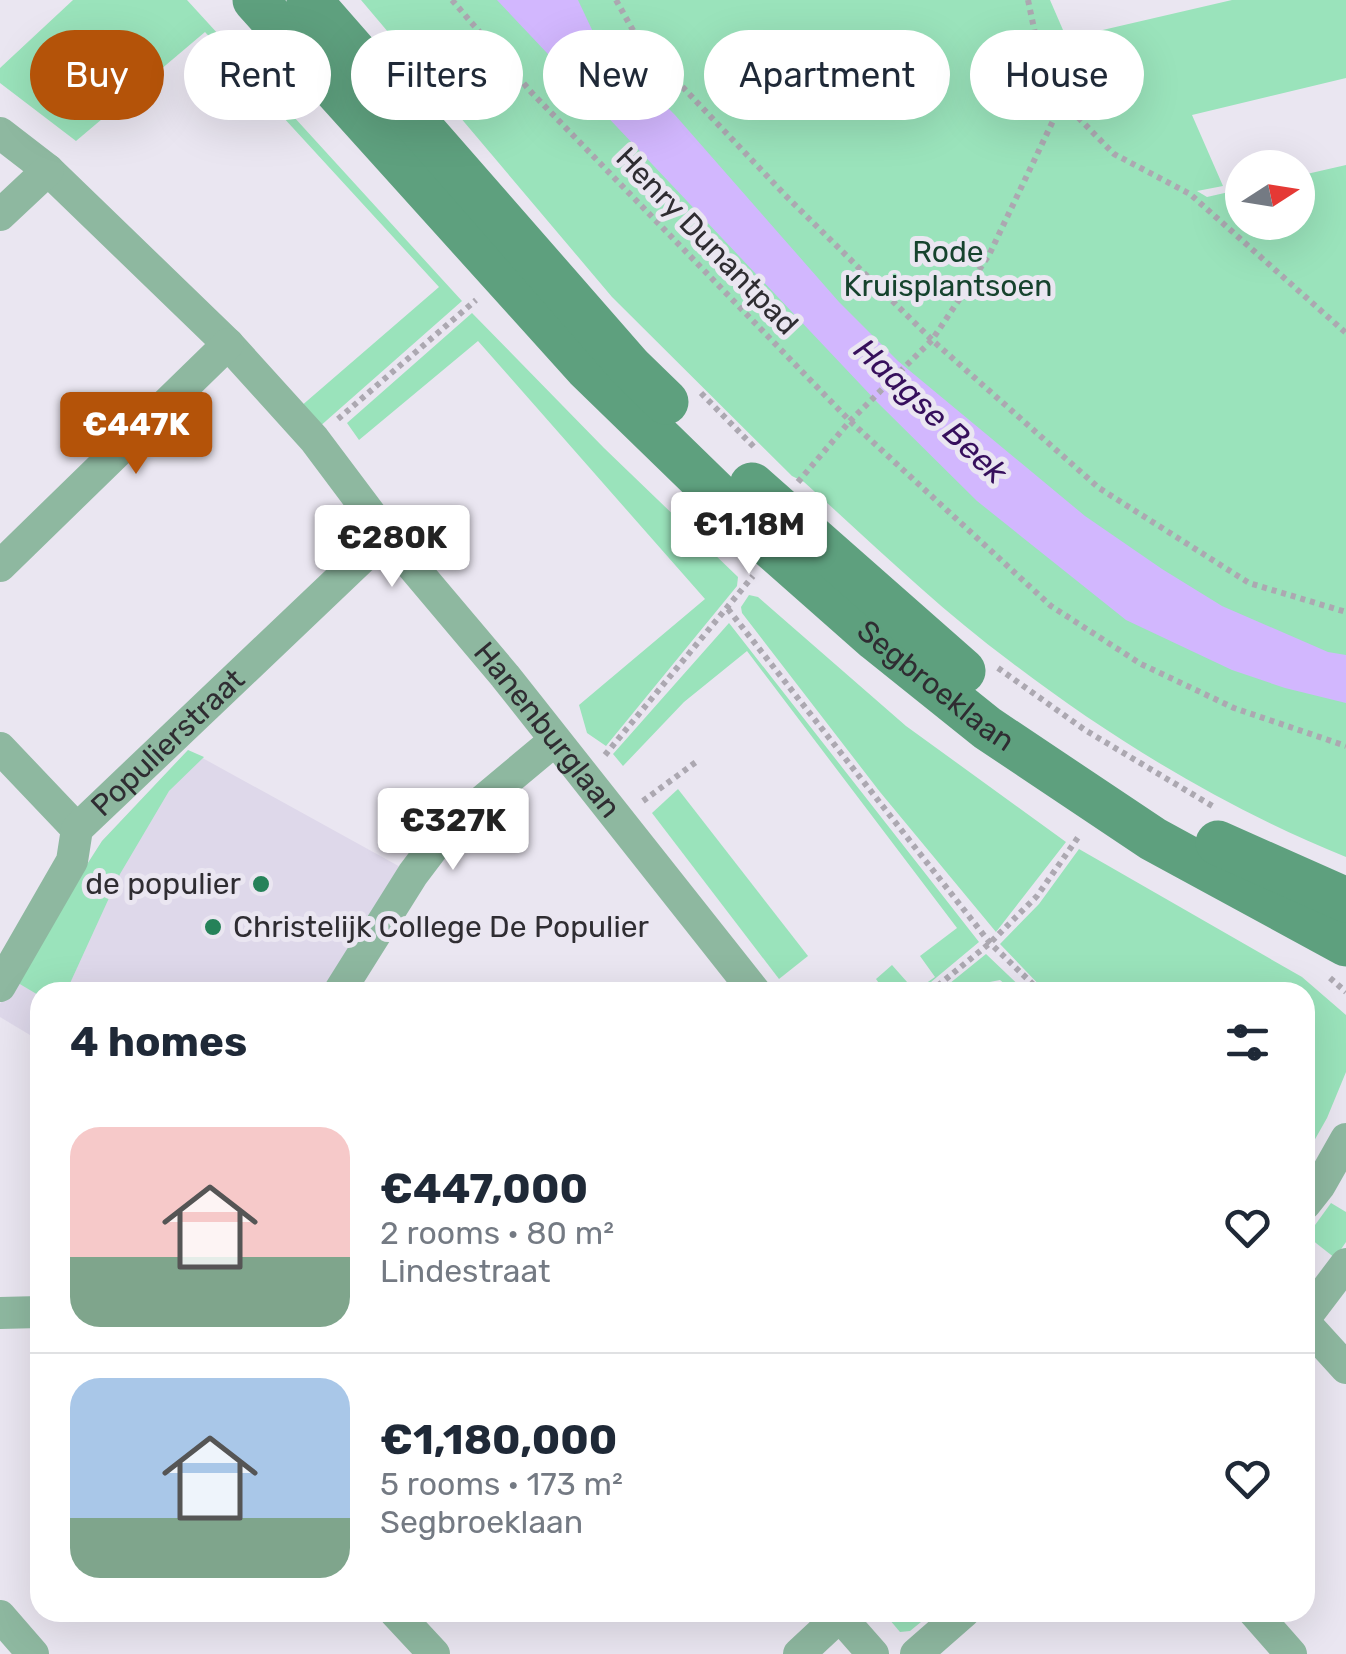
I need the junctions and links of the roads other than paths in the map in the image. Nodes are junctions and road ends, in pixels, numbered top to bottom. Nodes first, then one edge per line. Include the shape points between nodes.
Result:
1 (255, 0) edge
2 (310, 0) edge
3 (0, 133) edge
4 (48, 170) junction
5 (0, 216) edge
6 (228, 344) junction
7 (386, 535) junction
8 (0, 566) edge
9 (554, 741) junction
10 (0, 748) edge
11 (77, 829) junction
12 (1346, 900) edge
13 (1346, 944) edge
14 (346, 982) edge
15 (746, 982) edge
16 (0, 986) edge
17 (1346, 1139) edge
18 (1315, 1191) edge
19 (1346, 1264) edge
20 (1315, 1306) edge
21 (30, 1312) edge
22 (0, 1313) edge
23 (1315, 1332) edge
24 (1346, 1368) edge
25 (0, 1616) edge
26 (404, 1622) edge
27 (832, 1622) edge
28 (847, 1622) edge
29 (953, 1622) edge
30 (1263, 1622) edge
31 (33, 1654) edge
32 (434, 1654) edge
33 (798, 1654) edge
34 (873, 1654) edge
35 (916, 1654) edge
36 (1291, 1654) edge

1 - 13 main road, Segbroeklaan via 586,367 767,544 986,728 1153,839
2 - 12 main road, Segbroeklaan via 631,368 788,520 1029,728 1224,847
3 - 4 street, Hanenburglaan
4 - 5 street
4 - 6 street, Hanenburglaan
6 - 7 street, Hanenburglaan via 314,439
6 - 8 street
7 - 9 street, Hanenburglaan
7 - 11 street, Populierstraat
9 - 14 street via 444,833
9 - 15 street, Hanenburglaan
10 - 11 street
11 - 16 street, Populierstraat via 72,861
17 - 18 street
19 - 20 street
21 - 22 street
23 - 24 street
25 - 31 street
26 - 32 street
27 - 33 street
28 - 34 street
29 - 35 street
30 - 36 street

